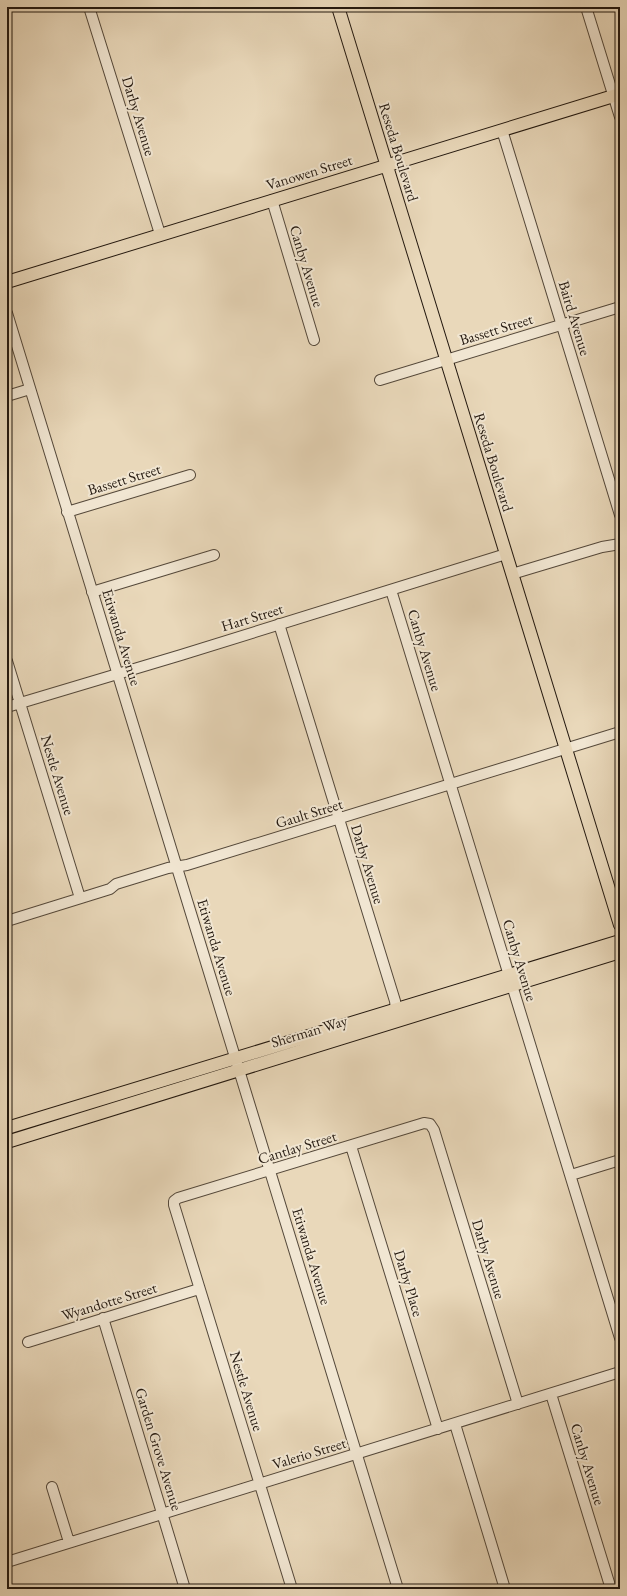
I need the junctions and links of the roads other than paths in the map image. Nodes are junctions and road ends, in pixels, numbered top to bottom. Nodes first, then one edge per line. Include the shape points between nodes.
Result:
1 (89, 7) edge
2 (338, 7) edge
3 (586, 7) edge
4 (617, 95) edge
5 (620, 117) edge
6 (502, 130) junction
7 (386, 165) junction
8 (272, 200) junction
9 (160, 234) junction
10 (7, 282) edge
11 (620, 307) edge
12 (7, 313) edge
13 (562, 325) junction
14 (314, 340) dead end
15 (446, 360) junction
16 (380, 380) dead end
17 (30, 389) junction
18 (7, 396) edge
19 (190, 475) dead end
20 (67, 512) junction
21 (620, 515) edge
22 (620, 522) edge
23 (620, 537) edge
24 (620, 541) edge
25 (620, 544) edge
26 (602, 546) junction
27 (506, 554) junction
28 (214, 555) dead end
29 (512, 574) junction
30 (391, 590) junction
31 (92, 592) junction
32 (279, 624) junction
33 (7, 661) edge
34 (117, 674) junction
35 (20, 703) junction
36 (7, 707) edge
37 (620, 732) edge
38 (566, 749) junction
39 (451, 785) junction
40 (339, 819) junction
41 (177, 867) junction
42 (80, 898) junction
43 (7, 921) edge
44 (620, 925) edge
45 (620, 941) edge
46 (620, 952) edge
47 (511, 980) junction
48 (397, 1015) junction
49 (237, 1064) junction
50 (430, 1124) joint
51 (7, 1128) edge
52 (7, 1142) edge
53 (351, 1146) junction
54 (620, 1160) edge
55 (270, 1171) junction
56 (571, 1175) junction
57 (174, 1201) joint
58 (199, 1289) junction
59 (103, 1318) junction
60 (620, 1338) edge
61 (28, 1342) dead end
62 (620, 1372) edge
63 (551, 1394) junction
64 (518, 1404) junction
65 (455, 1424) junction
66 (438, 1429) junction
67 (357, 1454) junction
68 (260, 1484) junction
69 (52, 1487) dead end
70 (162, 1514) junction
71 (69, 1542) junction
72 (7, 1562) edge
73 (185, 1589) edge
74 (292, 1589) edge
75 (398, 1589) edge
76 (505, 1589) edge
77 (611, 1589) edge

1 - 9 street, Darby Avenue
2 - 7 main road, Reseda Boulevard
3 - 4 street
4 - 5 street
4 - 6 main road, Vanowen Street
6 - 7 main road, Vanowen Street
6 - 13 street, Baird Avenue
7 - 8 main road, Vanowen Street
7 - 15 main road, Reseda Boulevard
8 - 9 main road, Vanowen Street
8 - 14 street, Canby Avenue
9 - 10 main road, Vanowen Street
11 - 13 street, Bassett Street
12 - 17 street, Etiwanda Avenue
13 - 15 street, Bassett Street
13 - 21 street, Baird Avenue
15 - 16 street, Bassett Street
15 - 27 main road, Reseda Boulevard
17 - 18 street
17 - 20 street, Etiwanda Avenue
19 - 20 street, Bassett Street
20 - 31 street, Etiwanda Avenue
21 - 22 street, Baird Avenue
23 - 24 street
23 - 26 street
25 - 26 street
26 - 29 street
27 - 29 main road, Reseda Boulevard
27 - 30 street, Hart Street
28 - 31 street
29 - 38 main road, Reseda Boulevard
30 - 32 street, Hart Street
30 - 39 street, Canby Avenue
31 - 34 street, Etiwanda Avenue
32 - 34 street, Hart Street
32 - 40 street, Darby Avenue
33 - 35 street, Nestle Avenue
34 - 35 street, Hart Street
34 - 41 street, Etiwanda Avenue
35 - 36 street, Hart Street
35 - 42 street, Nestle Avenue
37 - 38 street, Gault Street
38 - 39 street, Gault Street
38 - 44 main road, Reseda Boulevard
39 - 40 street, Gault Street
39 - 47 street, Canby Avenue
40 - 41 street, Gault Street
40 - 48 street, Darby Avenue via 394,996
41 - 42 street, Gault Street via 116,884 110,889
41 - 49 street, Etiwanda Avenue
42 - 43 street, Gault Street
45 - 47 main road, Sherman Way
46 - 47 main road, Sherman Way
47 - 48 main road, Sherman Way
47 - 56 street, Canby Avenue
48 - 49 main road, Sherman Way
49 - 51 main road, Sherman Way
49 - 52 main road, Sherman Way
49 - 55 street, Etiwanda Avenue
50 - 53 street, Cantlay Street via 424,1123
50 - 64 street, Darby Avenue via 434,1130
53 - 55 street, Cantlay Street
53 - 66 street, Darby Place
54 - 56 street
55 - 57 street, Cantlay Street
55 - 67 street, Etiwanda Avenue
56 - 60 street, Canby Avenue
57 - 58 street, Nestle Avenue
58 - 59 street, Wyandotte Street
58 - 68 street, Nestle Avenue
59 - 61 street, Wyandotte Street
59 - 70 street, Garden Grove Avenue
62 - 63 street, Valerio Street
63 - 64 street, Valerio Street
63 - 77 street, Canby Avenue
64 - 65 street, Valerio Street
65 - 66 street, Valerio Street
65 - 76 street
66 - 67 street, Valerio Street
67 - 68 street, Valerio Street
67 - 75 street, Etiwanda Avenue
68 - 70 street, Valerio Street
68 - 74 street, Nestle Avenue
69 - 71 street
70 - 71 street, Valerio Street
70 - 73 street, Garden Grove Avenue
71 - 72 street, Valerio Street

